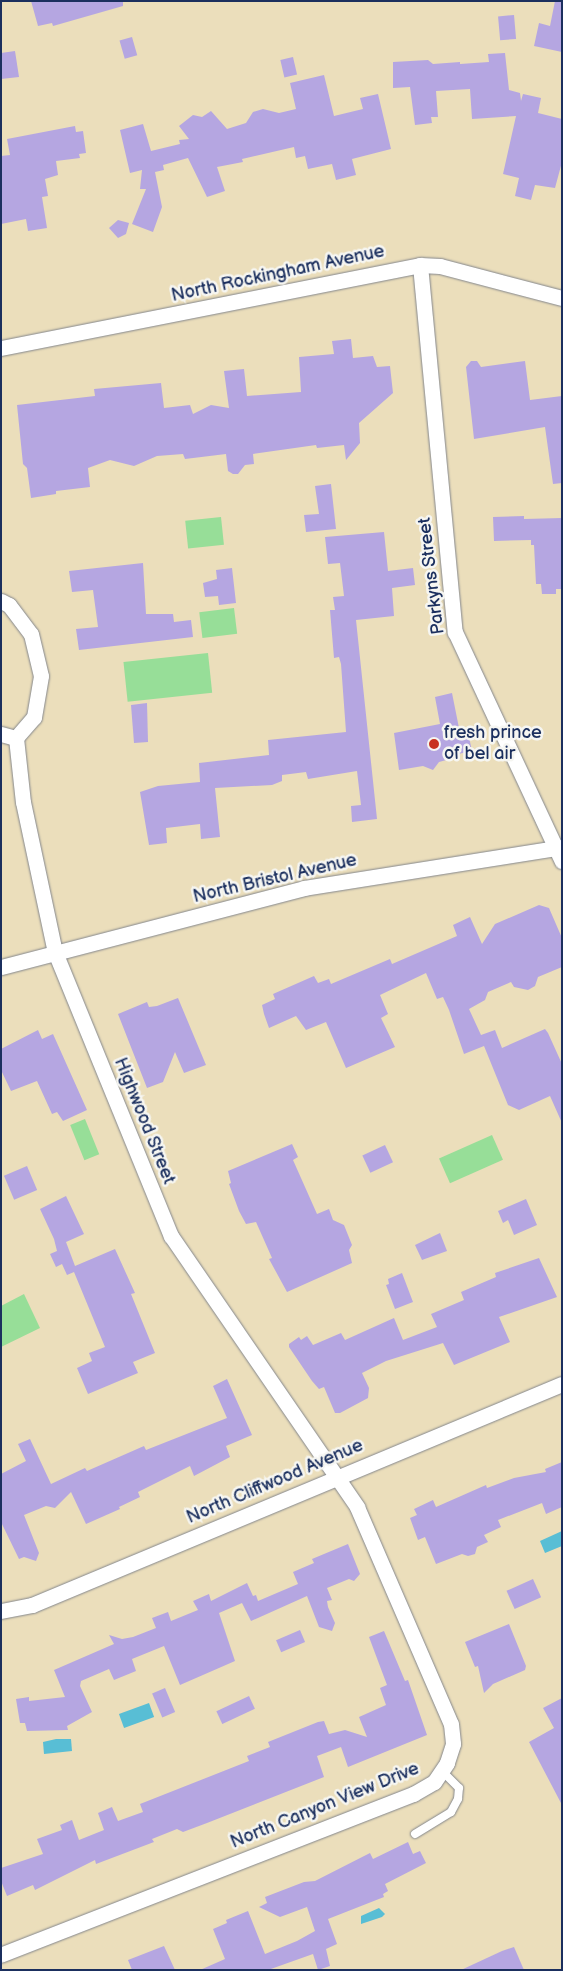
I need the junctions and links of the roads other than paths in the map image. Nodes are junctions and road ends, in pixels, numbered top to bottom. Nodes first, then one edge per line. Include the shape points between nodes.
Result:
1 (420, 265) junction
2 (562, 298) edge
3 (1, 348) edge
4 (1, 601) edge
5 (9, 736) edge
6 (560, 851) edge
7 (55, 952) junction
8 (1, 967) edge
9 (562, 1384) edge
10 (334, 1477) junction
11 (1, 1611) edge
12 (442, 1771) junction
13 (415, 1834) dead end
14 (1, 1955) edge

1 - 2 street, North Rockingham Avenue via 440,266
1 - 3 street, North Rockingham Avenue
1 - 6 street, Parkyns Street via 455,632
4 - 5 street, Highwood Street via 9,605 31,634 42,676 34,717
5 - 7 street, Highwood Street
6 - 7 street, North Bristol Avenue via 304,888
7 - 8 street, North Bristol Avenue
7 - 10 street, Highwood Street via 171,1236
9 - 10 street, North Cliffwood Avenue
10 - 11 street, North Cliffwood Avenue via 32,1605
10 - 12 street, North Canyon View Drive via 357,1507 451,1724 453,1744
12 - 13 lane via 459,1788 458,1800 451,1812
12 - 14 street, North Canyon View Drive via 434,1782 413,1794

